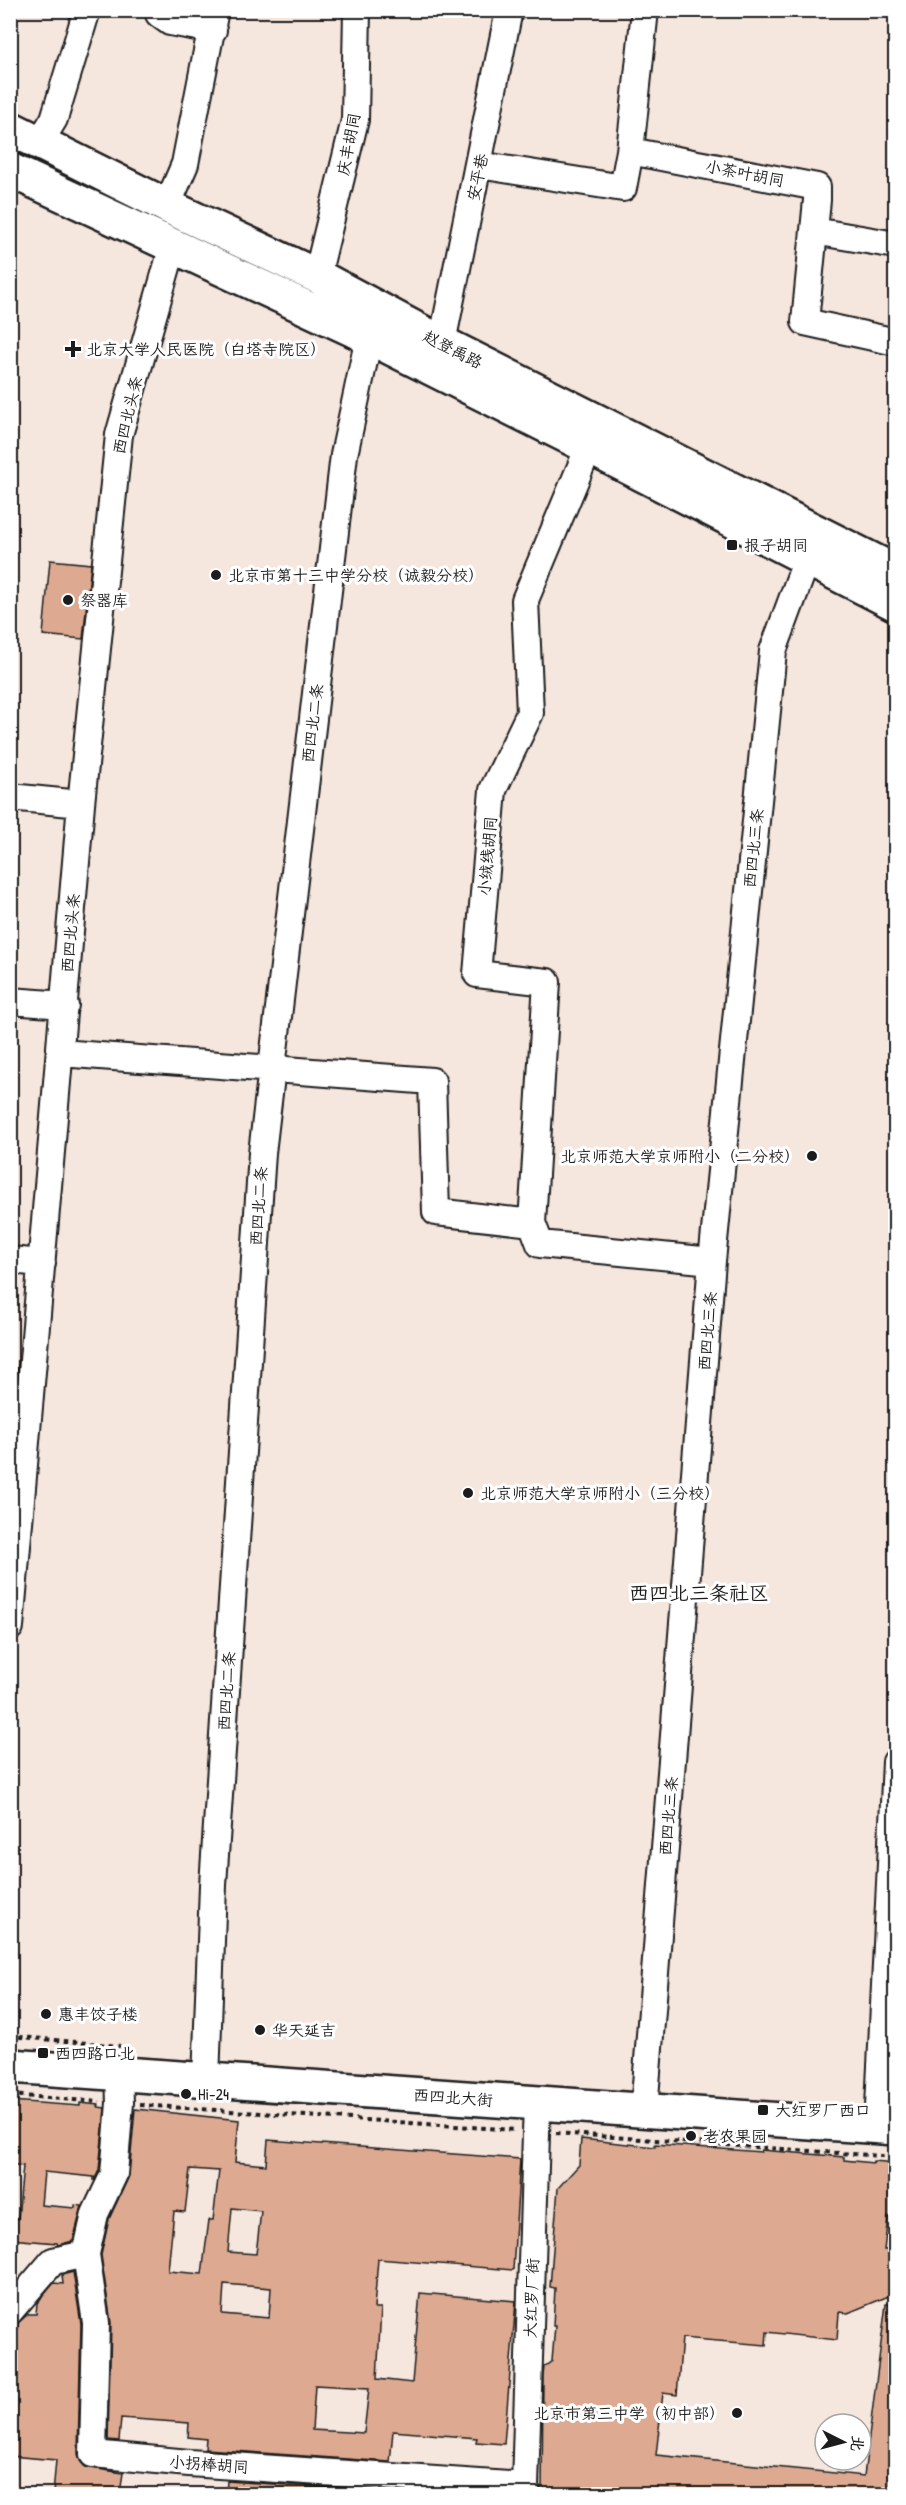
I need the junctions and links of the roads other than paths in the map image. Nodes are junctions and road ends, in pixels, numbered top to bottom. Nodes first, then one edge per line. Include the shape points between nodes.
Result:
1 (87, 10) edge
2 (159, 10) edge
3 (357, 10) edge
4 (509, 10) edge
5 (645, 10) edge
6 (214, 20) edge
7 (10, 128) edge
8 (40, 142) junction
9 (630, 151) junction
10 (479, 165) junction
11 (10, 170) edge
12 (167, 206) junction
13 (814, 231) junction
14 (896, 245) edge
15 (173, 246) junction
16 (317, 276) junction
17 (369, 337) junction
18 (896, 342) edge
19 (442, 343) junction
20 (590, 447) junction
21 (807, 559) junction
22 (896, 572) edge
23 (896, 604) edge
24 (10, 797) edge
25 (81, 804) junction
26 (10, 1001) edge
27 (65, 1005) junction
28 (60, 1053) junction
29 (272, 1068) junction
30 (532, 1222) junction
31 (10, 1260) edge
32 (712, 1261) junction
33 (42, 1263) junction
34 (18, 1447) edge
35 (10, 1628) edge
36 (896, 1762) edge
37 (10, 2066) edge
38 (206, 2081) junction
39 (120, 2088) junction
40 (644, 2110) junction
41 (536, 2117) junction
42 (887, 2128) edge
43 (86, 2254) junction
44 (10, 2311) edge
45 (526, 2490) edge

1 - 8 street via 54,119
2 - 6 street via 170,22
3 - 16 street, 庆丰胡同 via 355,120
4 - 10 street, 安平巷
5 - 9 street
6 - 12 street via 185,164
7 - 8 main road, 赵登禹路
8 - 12 main road, 赵登禹路
9 - 10 street via 623,189
9 - 13 street, 小茶叶胡同 via 817,187
10 - 19 street, 安平巷
11 - 15 main road, 赵登禹路
12 - 16 main road, 赵登禹路
13 - 14 street
13 - 18 street, 小茶叶胡同 via 805,322
15 - 17 main road, 赵登禹路
15 - 25 street, 西四北头条 via 119,435
16 - 19 main road, 赵登禹路
17 - 20 main road, 赵登禹路
17 - 29 street, 西四北二条 via 344,455
19 - 22 main road, 赵登禹路
20 - 21 main road, 赵登禹路
20 - 30 street, 小绒线胡同 via 525,600 530,713 493,789 477,974 547,982
21 - 23 main road, 赵登禹路
21 - 32 street, 西四北三条 via 773,651
24 - 25 street
25 - 27 street, 西四北头条
26 - 27 street
27 - 28 street, 西四北头条
28 - 29 street
28 - 33 street, 西四北头条
29 - 30 street via 432,1082 436,1212
29 - 38 street, 西四北二条 via 262,1153 213,1885
30 - 32 street via 540,1244
31 - 33 street
32 - 40 street, 西四北三条
33 - 34 street, 西四北头条
34 - 35 street, 西四北头条
36 - 42 street
37 - 39 main road, 西四北大街
38 - 39 main road, 西四北大街
38 - 41 main road, 西四北大街
39 - 43 street, 小拐棒胡同 via 114,2174 94,2214
40 - 41 main road, 西四北大街
40 - 42 main road, 西四北大街
41 - 45 street, 大红罗厂街
43 - 44 street via 53,2261
43 - 45 street, 小拐棒胡同 via 96,2323 93,2454

